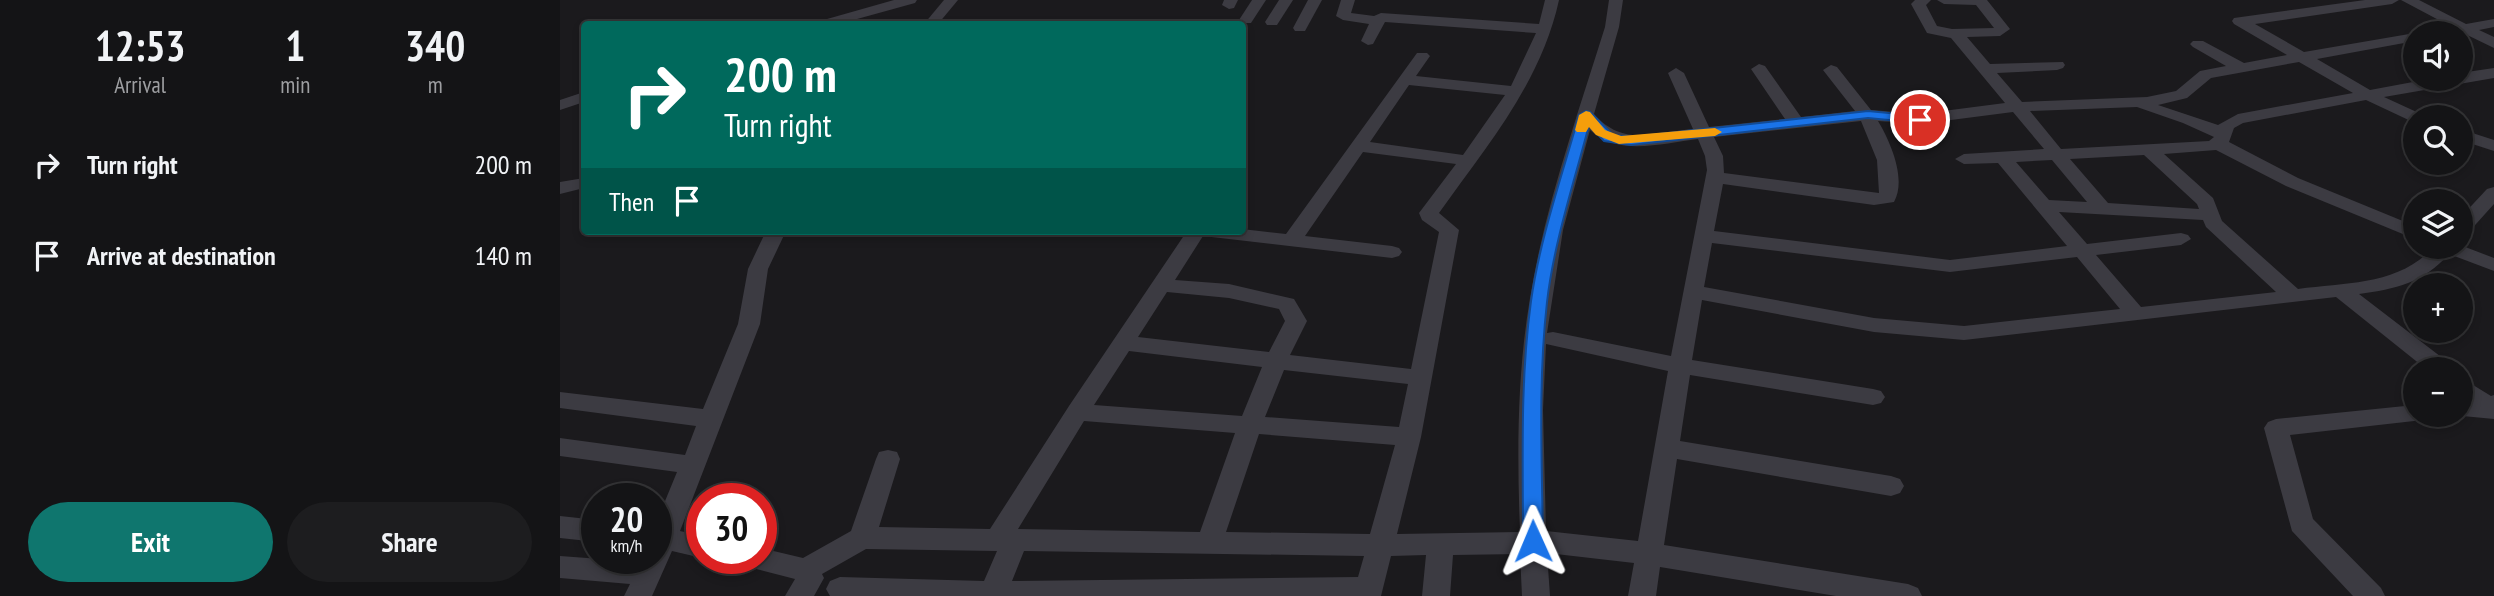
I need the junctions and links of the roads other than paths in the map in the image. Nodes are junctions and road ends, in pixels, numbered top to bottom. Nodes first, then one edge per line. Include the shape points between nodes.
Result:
1 (910, 0) edge
2 (951, 0) edge
3 (1259, 0) edge
4 (1286, 0) edge
5 (1315, 0) edge
6 (1348, 0) edge
7 (1616, 0) edge
8 (1924, 0) edge
9 (1944, 0) edge
10 (2392, 0) edge
11 (2408, 0) edge
12 (1478, 11) dead end
13 (1549, 15) edge
14 (1381, 17) dead end
15 (1246, 20) dead end
16 (836, 21) edge
17 (934, 21) edge
18 (2450, 21) edge
19 (1272, 22) dead end
20 (2494, 23) edge
21 (1300, 28) dead end
22 (2473, 28) edge
23 (2473, 32) edge
24 (1954, 33) junction
25 (2403, 39) edge
26 (1368, 41) dead end
27 (2494, 43) edge
28 (2198, 44) dead end
29 (1422, 56) dead end
30 (2301, 58) junction
31 (2057, 65) dead end
32 (2242, 68) junction
33 (1759, 69) dead end
34 (1985, 69) junction
35 (1831, 70) dead end
36 (1676, 72) dead end
37 (2494, 73) edge
38 (2473, 76) edge
39 (1405, 80) junction
40 (2403, 88) edge
41 (1514, 91) junction
42 (2368, 95) junction
43 (581, 98) edge
44 (2135, 103) junction
45 (560, 105) edge
46 (2016, 107) junction
47 (2403, 112) edge
48 (1586, 115) junction
49 (1868, 115) junction
50 (1796, 122) junction
51 (1704, 133) junction
52 (2222, 139) junction
53 (2473, 139) edge
54 (1358, 146) junction
55 (2494, 146) edge
56 (2147, 148) junction
57 (2054, 153) junction
58 (2002, 156) junction
59 (1964, 159) dead end
60 (1470, 161) junction
61 (1715, 177) junction
62 (581, 184) edge
63 (560, 188) edge
64 (2494, 193) edge
65 (2043, 205) junction
66 (2102, 208) junction
67 (2208, 215) junction
68 (2473, 216) edge
69 (2403, 228) edge
70 (774, 235) edge
71 (1194, 235) edge
72 (1245, 235) edge
73 (1704, 236) junction
74 (2181, 239) dead end
75 (1292, 240) junction
76 (2082, 251) junction
77 (1392, 252) dead end
78 (2473, 257) edge
79 (2435, 259) edge
80 (2494, 265) edge
81 (1162, 285) junction
82 (2340, 290) junction
83 (1693, 292) junction
84 (2293, 296) junction
85 (2136, 315) junction
86 (1553, 339) dead end
87 (1123, 343) junction
88 (2426, 357) edge
89 (1275, 360) junction
90 (1680, 366) junction
91 (1420, 378) junction
92 (2473, 393) edge
93 (1873, 397) dead end
94 (560, 400) edge
95 (2492, 406) edge
96 (2473, 408) edge
97 (1077, 412) junction
98 (2403, 415) edge
99 (710, 419) junction
100 (1249, 425) junction
101 (1409, 437) junction
102 (560, 447) edge
103 (1667, 448) junction
104 (888, 459) dead end
105 (692, 465) junction
106 (1892, 486) dead end
107 (672, 514) edge
108 (560, 527) edge
109 (581, 529) edge
110 (862, 538) junction
111 (1006, 540) junction
112 (1533, 541) junction
113 (1209, 543) junction
114 (1441, 543) junction
115 (1380, 545) junction
116 (1650, 554) junction
117 (581, 565) edge
118 (560, 567) edge
119 (777, 569) edge
120 (803, 583) edge
121 (840, 589) dead end
122 (1368, 592) edge
123 (993, 595) edge
124 (1436, 596) edge
125 (1536, 596) edge
126 (1642, 596) edge
127 (1908, 596) edge
128 (2371, 596) edge

1 - 16 street
2 - 17 street
3 - 15 street
4 - 19 street
5 - 21 street
6 - 26 street via 1343,16 1378,21
7 - 48 street
8 - 24 street via 1918,4 1932,30
9 - 24 street via 1980,1 2003,29
10 - 30 street via 2239,21
11 - 18 street
12 - 13 street
13 - 14 street
13 - 41 street via 1534,56
20 - 22 street
23 - 27 street
24 - 34 street
25 - 30 street
28 - 32 street
29 - 39 street
30 - 32 street
30 - 42 street
31 - 34 street
32 - 44 street via 2202,75 2175,98
33 - 50 street
34 - 46 street
35 - 49 street
36 - 51 street
37 - 38 street
39 - 41 street
39 - 54 street
40 - 42 street
41 - 60 street
42 - 47 street
42 - 52 street via 2238,118 2227,126
43 - 45 street
44 - 46 street
44 - 52 street via 2189,119
46 - 49 street via 1920,120
46 - 57 street
48 - 51 street via 1601,133 1619,141
48 - 112 street via 1539,300 1532,386
49 - 50 street
49 - 61 street via 1887,159 1887,198
50 - 51 street
51 - 61 street via 1714,156
52 - 56 street
52 - 69 street via 2292,182
53 - 55 street
54 - 60 street
54 - 75 street
56 - 57 street
56 - 67 street via 2206,202
57 - 58 street
57 - 66 street
58 - 59 street
58 - 65 street
60 - 91 street via 1429,213 1449,230
61 - 73 street
62 - 63 street
64 - 68 street
65 - 66 street
65 - 76 street
66 - 67 street
67 - 84 street
70 - 99 street via 758,269 749,324
71 - 81 street
72 - 75 street
73 - 76 street via 1933,266
73 - 83 street
74 - 76 street
75 - 77 street
76 - 85 street
78 - 80 street
79 - 82 street via 2407,280
81 - 87 street
81 - 89 street via 1229,291 1287,304 1296,321
82 - 84 street
82 - 88 street
83 - 85 street via 1874,325 1964,333
83 - 90 street
84 - 85 street
86 - 90 street
87 - 89 street
87 - 97 street
89 - 91 street
89 - 100 street
90 - 93 street
90 - 103 street
91 - 101 street
92 - 95 street
94 - 99 street
95 - 96 street
97 - 100 street
97 - 111 street
98 - 128 street via 2276,428 2301,524
99 - 105 street
100 - 101 street
100 - 113 street
101 - 115 street
102 - 105 street
103 - 106 street
103 - 116 street
104 - 110 street
105 - 107 street
108 - 109 street
110 - 111 street
110 - 120 street
111 - 113 street
111 - 123 street
112 - 114 street
112 - 116 street
112 - 125 street
113 - 115 street
114 - 115 street
114 - 124 street
115 - 122 street
116 - 126 street
116 - 127 street
117 - 118 street
119 - 120 street
121 - 123 street
122 - 123 street

